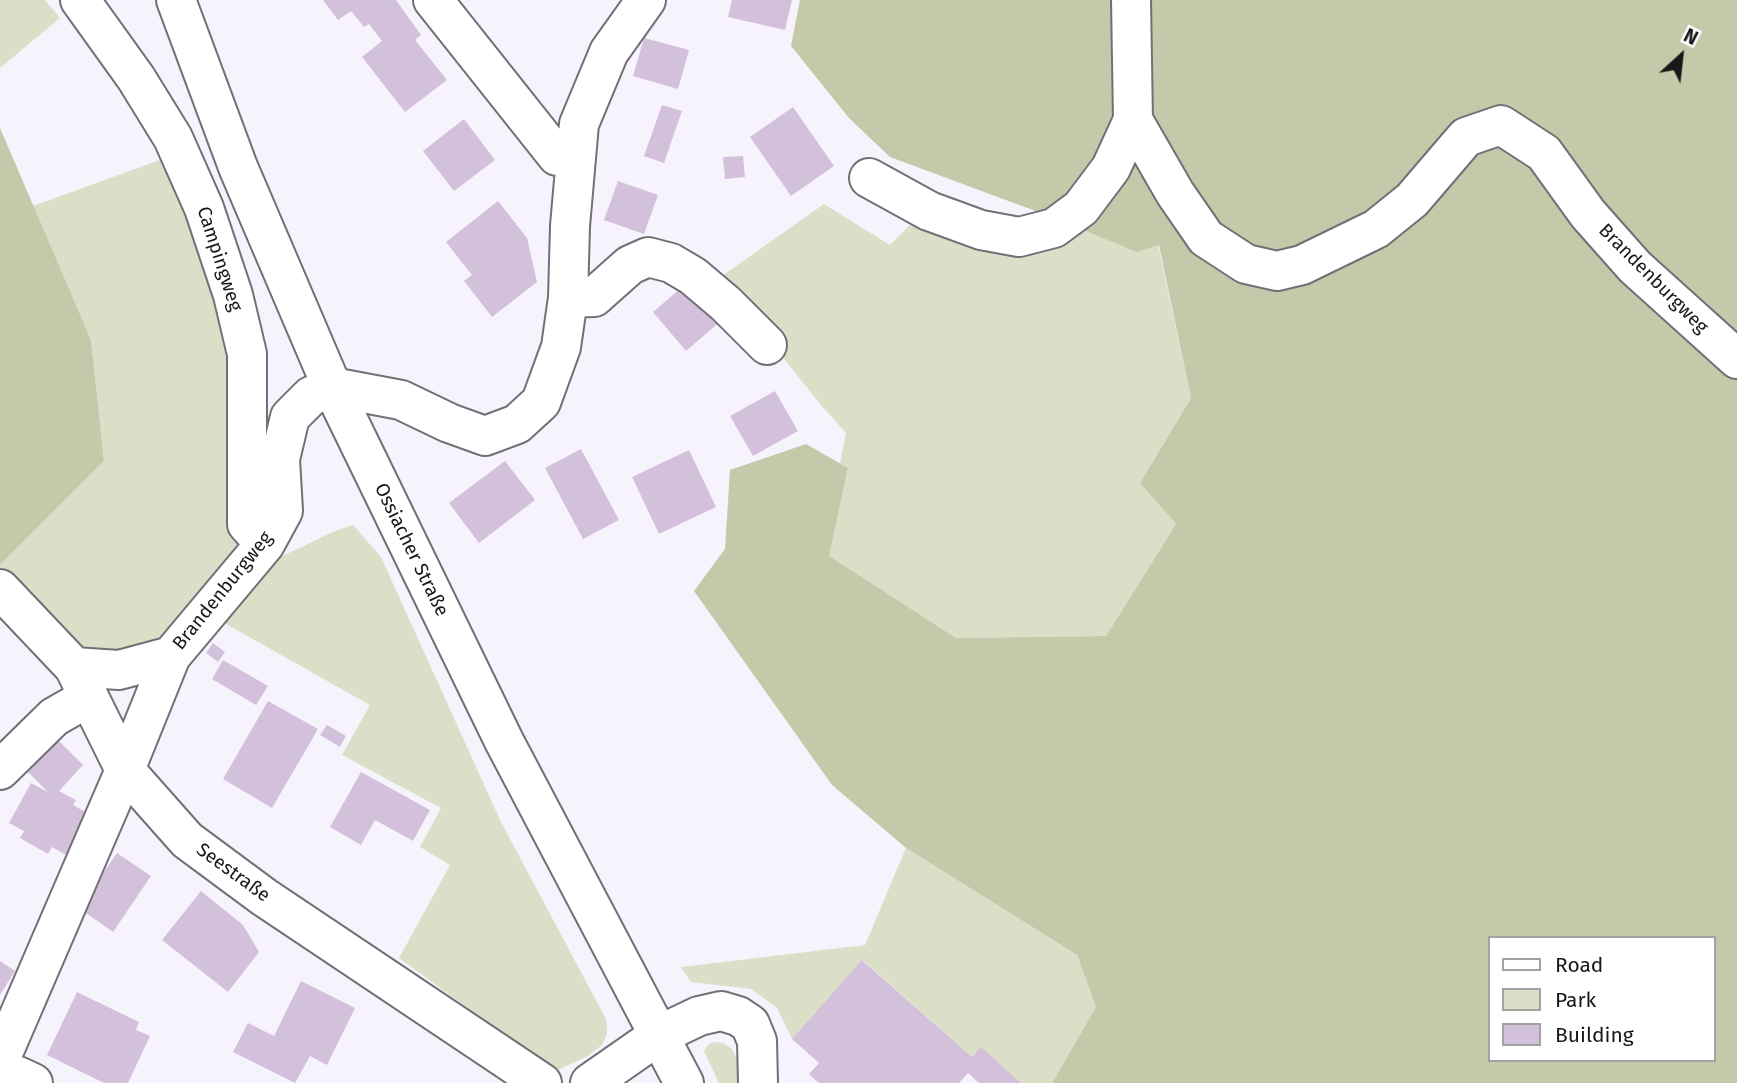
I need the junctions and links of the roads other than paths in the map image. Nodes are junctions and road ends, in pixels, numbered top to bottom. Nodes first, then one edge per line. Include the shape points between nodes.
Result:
1 (80, 0) edge
2 (176, 0) edge
3 (433, 0) edge
4 (646, 0) edge
5 (1130, 0) edge
6 (1133, 120) junction
7 (576, 157) junction
8 (869, 177) dead end
9 (568, 298) junction
10 (767, 345) dead end
11 (1737, 359) edge
12 (332, 387) junction
13 (265, 544) junction
14 (0, 589) edge
15 (171, 656) junction
16 (82, 682) junction
17 (0, 770) edge
18 (125, 770) junction
19 (659, 1035) junction
20 (0, 1060) edge
21 (0, 1073) edge
22 (33, 1083) edge
23 (542, 1083) edge
24 (590, 1083) edge
25 (684, 1083) edge
26 (758, 1083) edge

1 - 13 street, Campingweg via 173,138 204,208 247,354 247,524
2 - 12 street, Ossiacher Straße via 238,167
3 - 7 street via 557,156
4 - 7 street via 609,52 579,124
5 - 6 street, Brandenburgweg
6 - 8 street via 1111,168 1081,208 1054,228 1019,237 981,230 929,211
6 - 11 street, Brandenburgweg via 1206,239 1246,264 1277,271 1302,265 1376,229 1412,200 1466,137 1501,125 1544,153 1588,214 1635,267
7 - 9 street
9 - 10 street via 594,296 630,265 648,257 693,276
9 - 12 street via 561,347 541,402 517,424 485,436 401,400
12 - 13 street, Brandenburgweg via 311,396 290,417 281,459 283,511
12 - 19 street, Ossiacher Straße via 504,741
13 - 15 street, Brandenburgweg
14 - 16 street, Seestraße
15 - 16 street
15 - 18 street, Brandenburgweg
16 - 17 street
16 - 18 street, Seestraße
18 - 20 street, Brandenburgweg
18 - 23 street, Seestraße via 187,840
19 - 24 street
19 - 25 street, Ossiacher Straße
19 - 26 street via 699,1016 721,1011 738,1016 750,1024 757,1041
21 - 22 street

